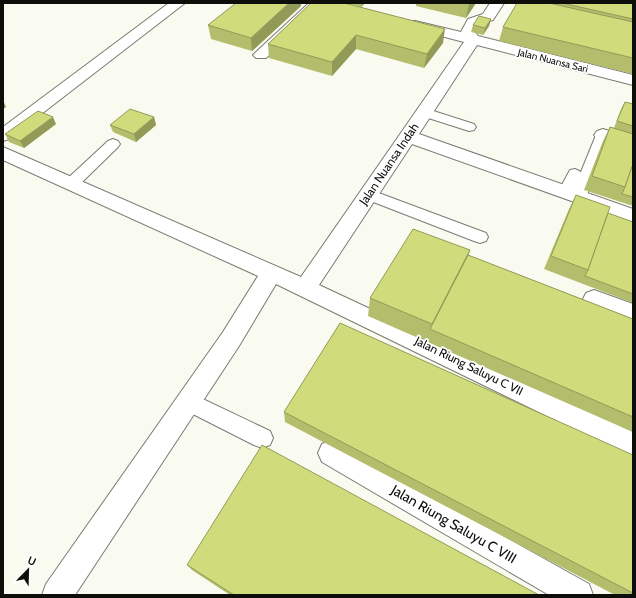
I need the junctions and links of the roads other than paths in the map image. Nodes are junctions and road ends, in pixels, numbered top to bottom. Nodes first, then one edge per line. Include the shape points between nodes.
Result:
1 (178, 3) edge
2 (317, 3) edge
3 (497, 3) edge
4 (488, 17) junction
5 (400, 21) edge
6 (480, 38) junction
7 (261, 55) dead end
8 (633, 80) edge
9 (424, 112) junction
10 (469, 127) dead end
11 (3, 135) edge
12 (603, 135) joint
13 (408, 136) junction
14 (113, 144) dead end
15 (633, 144) edge
16 (3, 153) edge
17 (575, 174) dead end
18 (72, 183) junction
19 (368, 194) junction
20 (573, 194) junction
21 (633, 216) edge
22 (480, 237) dead end
23 (272, 272) junction
24 (305, 288) junction
25 (594, 298) dead end
26 (633, 314) edge
27 (188, 401) junction
28 (262, 438) dead end
29 (633, 444) edge
30 (331, 454) dead end
31 (57, 595) edge
32 (578, 595) edge

1 - 11 street
2 - 7 street
3 - 4 street
4 - 6 street, Jalan Nuansa Indah via 493,27
4 - 6 street via 473,22 467,31
5 - 6 street, Jalan Nuansa Sari
6 - 8 street, Jalan Nuansa Sari
6 - 9 street, Jalan Nuansa Indah
9 - 10 lane
9 - 13 street, Jalan Nuansa Indah
12 - 15 street
12 - 20 lane
13 - 19 street, Jalan Nuansa Indah
13 - 20 street
14 - 18 lane
16 - 18 street, Jalan Riung Saluyu C VII
17 - 20 lane
18 - 23 street, Jalan Riung Saluyu C VII
19 - 22 lane
19 - 24 street, Jalan Nuansa Indah
20 - 21 street
23 - 24 street, Jalan Riung Saluyu C VII
23 - 27 street via 238,328
24 - 29 street, Jalan Riung Saluyu C VII
25 - 26 street
27 - 28 lane
27 - 31 street
30 - 32 street, Jalan Riung Saluyu C VIII

